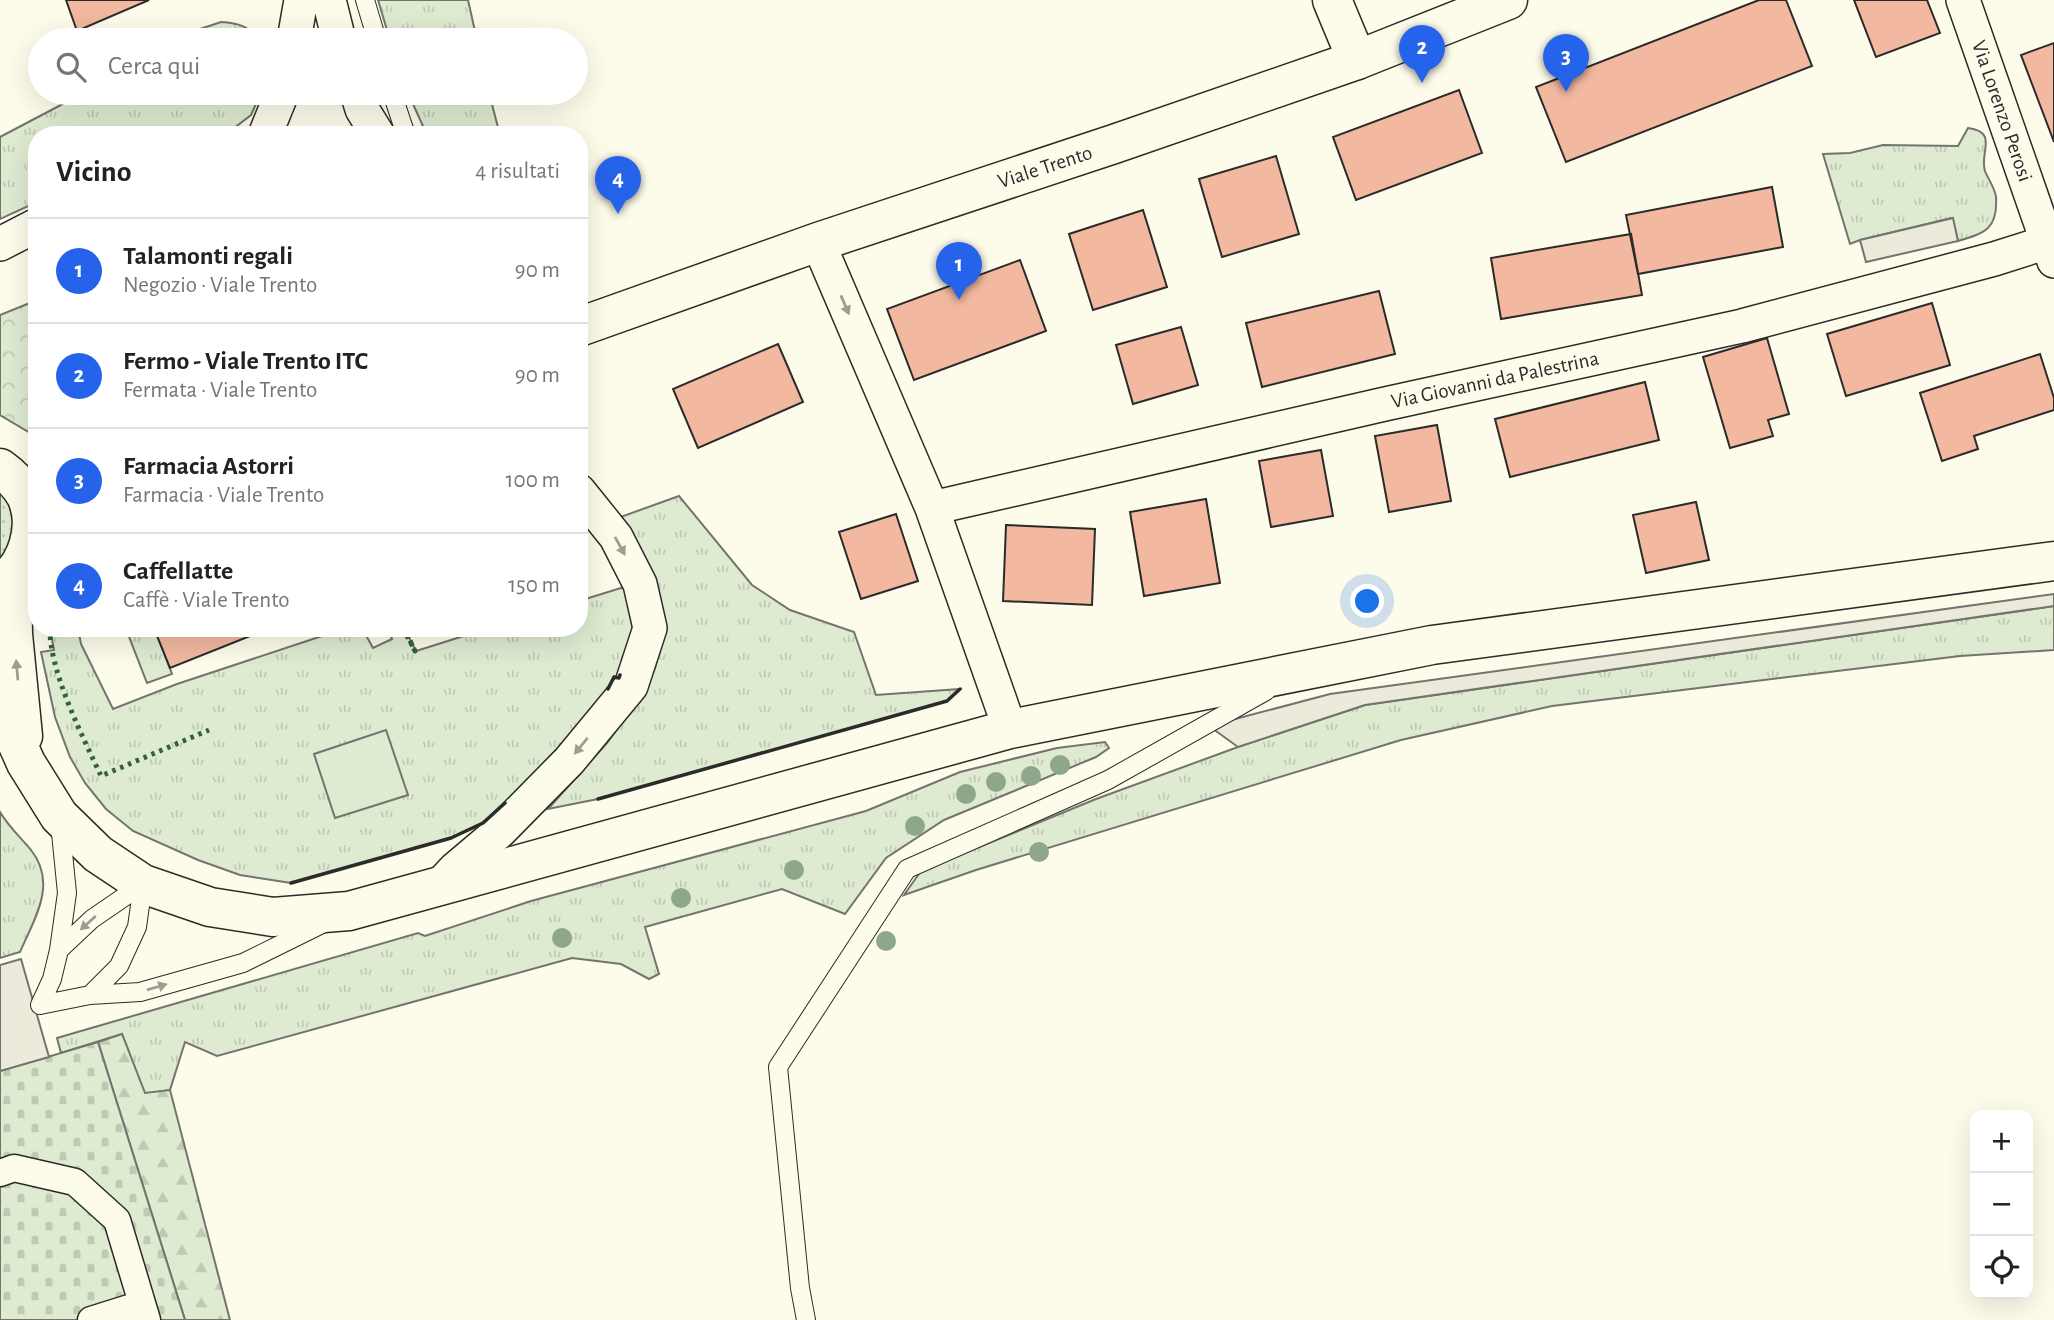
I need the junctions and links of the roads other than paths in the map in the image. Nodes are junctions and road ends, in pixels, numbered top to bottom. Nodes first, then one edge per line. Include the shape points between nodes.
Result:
1 (300, 0) edge
2 (329, 0) edge
3 (365, 0) edge
4 (1332, 0) edge
5 (1508, 0) edge
6 (1963, 0) edge
7 (296, 28) edge
8 (336, 28) edge
9 (373, 28) edge
10 (1357, 60) junction
11 (277, 105) edge
12 (360, 105) edge
13 (396, 105) edge
14 (269, 126) edge
15 (372, 126) edge
16 (403, 126) edge
17 (28, 230) edge
18 (818, 242) junction
19 (0, 244) edge
20 (2052, 248) edge
21 (588, 324) edge
22 (16, 472) edge
23 (588, 502) edge
24 (28, 506) edge
25 (932, 508) junction
26 (28, 528) edge
27 (2054, 561) edge
28 (19, 565) edge
29 (1299, 672) junction
30 (0, 705) edge
31 (1010, 729) junction
32 (26, 763) junction
33 (60, 816) junction
34 (143, 884) junction
35 (438, 887) junction
36 (349, 911) junction
37 (59, 950) junction
38 (90, 995) junction
39 (0, 1173) edge
40 (145, 1312) edge
41 (91, 1320) edge
42 (806, 1320) edge

1 - 7 street
2 - 8 street
3 - 9 lane
4 - 10 street
5 - 10 street, Viale Trento
6 - 20 street, Via Lorenzo Perosi
10 - 18 street, Viale Trento
11 - 14 street
12 - 15 street
13 - 16 lane
17 - 19 street
18 - 21 street, Viale Trento
18 -> 25 street
20 - 25 street, Via Giovanni da Palestrina via 1742,326
22 - 24 street
23 -> 35 street via 615,537 640,584 650,628 631,686 569,761
25 - 31 street
26 - 28 street
27 - 29 street via 1432,645
32 -> 28 street via 13,634
29 - 31 street
29 - 42 lane via 1108,780 906,870 778,1067
30 - 32 street
31 - 35 street
32 - 33 street
33 - 34 street via 99,854
33 - 37 lane via 67,893
34 - 36 street via 210,907 273,917
34 -> 37 lane via 92,919
34 - 38 lane via 137,927 119,966
35 - 36 street
38 -> 36 lane via 139,992 243,963
37 - 38 lane via 40,1005
39 - 40 street via 14,1168 75,1182 117,1220
40 - 41 street

